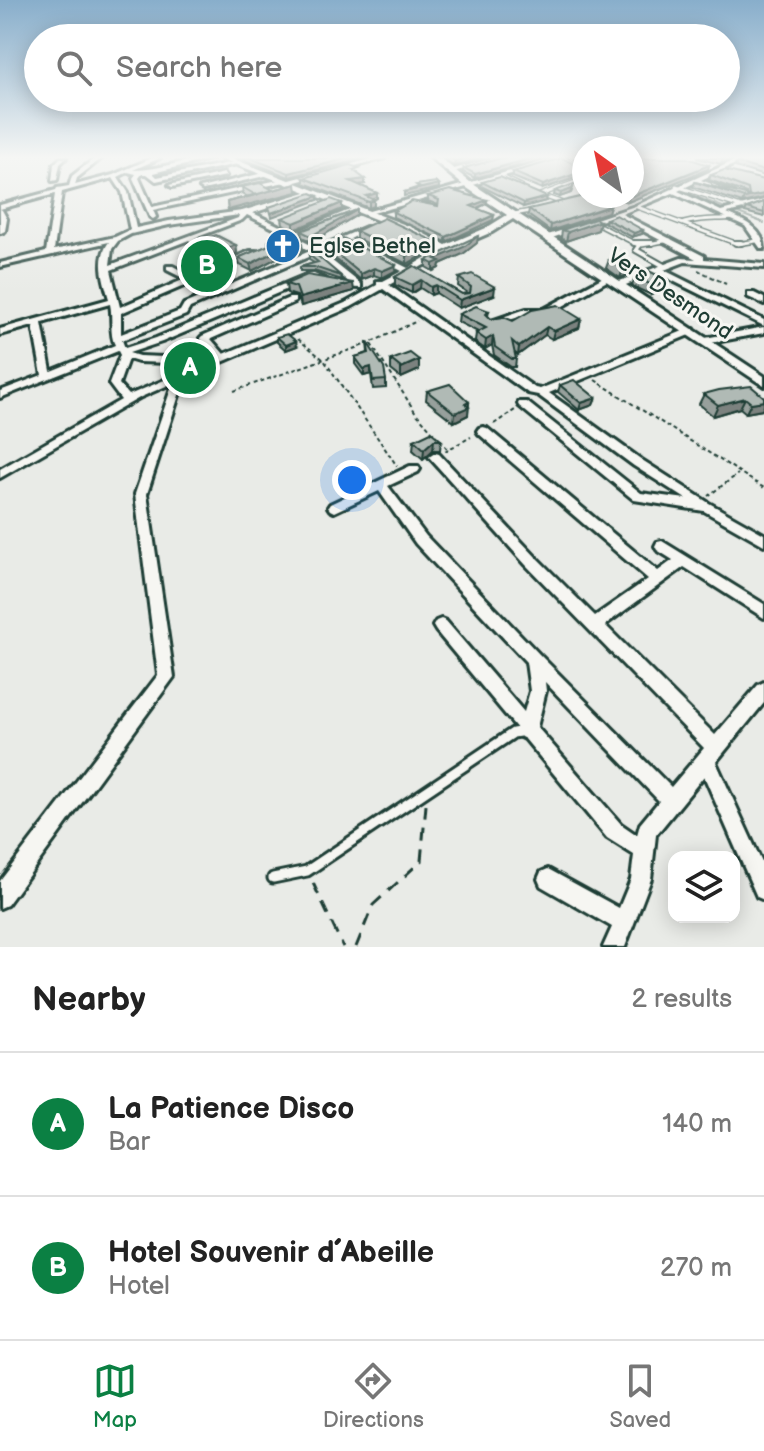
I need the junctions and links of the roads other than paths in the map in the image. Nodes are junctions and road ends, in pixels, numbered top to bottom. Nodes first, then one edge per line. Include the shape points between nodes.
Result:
1 (20, 202) edge
2 (57, 202) edge
3 (128, 202) edge
4 (147, 202) edge
5 (184, 202) edge
6 (279, 202) edge
7 (327, 202) edge
8 (338, 202) edge
9 (405, 202) edge
10 (415, 202) edge
11 (496, 202) edge
12 (560, 202) edge
13 (706, 202) edge
14 (724, 202) edge
15 (764, 202) edge
16 (320, 205) edge
17 (434, 208) edge
18 (634, 208) edge
19 (640, 208) edge
20 (744, 208) junction
21 (0, 209) edge
22 (150, 209) junction
23 (361, 211) junction
24 (246, 212) junction
25 (730, 213) junction
26 (514, 214) junction
27 (616, 214) junction
28 (282, 218) edge
29 (385, 220) junction
30 (593, 222) junction
31 (270, 223) junction
32 (684, 223) junction
33 (160, 224) junction
34 (1, 231) edge
35 (134, 233) junction
36 (291, 236) junction
37 (549, 236) junction
38 (191, 238) junction
39 (115, 239) junction
40 (345, 239) junction
41 (670, 240) junction
42 (760, 240) edge
43 (639, 246) junction
44 (764, 247) edge
45 (446, 249) junction
46 (316, 251) junction
47 (50, 253) junction
48 (701, 258) junction
49 (0, 265) edge
50 (764, 266) edge
51 (221, 267) junction
52 (108, 268) junction
53 (170, 268) dead end
54 (410, 268) junction
55 (662, 268) junction
56 (426, 274) edge
57 (610, 277) junction
58 (192, 280) junction
59 (380, 283) junction
60 (620, 284) junction
61 (362, 289) junction
62 (751, 295) dead end
63 (292, 300) dead end
64 (764, 301) edge
65 (114, 306) junction
66 (218, 315) junction
67 (37, 322) junction
68 (492, 322) edge
69 (764, 323) edge
70 (229, 325) junction
71 (764, 330) edge
72 (691, 331) junction
73 (0, 332) edge
74 (705, 341) junction
75 (121, 348) junction
76 (216, 359) junction
77 (194, 373) junction
78 (47, 375) junction
79 (764, 382) edge
80 (541, 392) junction
81 (0, 395) edge
82 (127, 400) junction
83 (523, 404) road end
84 (483, 431) road end
85 (442, 453) road end
86 (414, 469) road end
87 (0, 474) edge
88 (381, 485) junction
89 (703, 504) junction
90 (334, 507) dead end
91 (764, 540) edge
92 (662, 546) dead end
93 (683, 561) junction
94 (659, 580) junction
95 (764, 612) edge
96 (595, 624) junction
97 (441, 626) dead end
98 (533, 659) junction
99 (764, 690) edge
100 (527, 731) junction
101 (711, 754) junction
102 (672, 801) junction
103 (645, 851) junction
104 (273, 878) dead end
105 (548, 879) dead end
106 (764, 890) edge
107 (0, 898) edge
108 (624, 922) junction
109 (614, 947) edge

1 - 21 street
2 - 47 street
3 - 35 street
4 - 22 street
5 - 22 street
6 - 24 street
7 - 16 street
8 - 23 main road
9 - 23 street
10 - 17 street
11 - 26 main road, Vers Desmond
12 - 26 lane
13 - 25 street
14 - 20 lane
15 - 20 street
18 - 27 street
19 - 32 lane
20 - 25 street
21 - 34 street
22 - 33 street
23 - 29 main road
23 - 36 street
24 - 31 street
24 - 33 street
24 - 38 street
25 - 32 lane via 718,220 708,216
25 - 42 street
26 - 37 main road, Vers Desmond
26 - 45 main road
27 - 30 street
27 - 41 street
28 - 31 street
29 - 40 street
29 - 45 main road
30 - 37 street
30 - 43 lane
31 - 36 street
32 - 42 lane via 738,244
33 - 35 street
35 - 39 street
36 - 46 street
36 - 51 street
37 - 57 main road, Vers Desmond
38 - 51 street
38 - 52 street
39 - 47 street
39 - 52 street via 108,248
40 - 46 street
40 - 54 street
41 - 43 lane
41 - 48 street
42 - 44 street
43 - 55 lane via 636,250
45 - 54 street
46 - 61 street
46 - 75 street via 187,306
47 - 49 street
48 - 50 street
48 - 55 street
51 - 58 street
52 - 65 street
53 - 58 street
54 - 56 street
54 - 59 street
55 - 60 street
55 - 69 street
57 - 60 main road, Vers Desmond
57 - 68 street via 546,312
58 - 65 street
59 - 61 street
59 - 80 street via 524,389
60 - 72 main road, Vers Desmond
61 - 66 street via 311,276
61 - 76 street via 348,305
62 - 64 street
63 - 70 street
65 - 67 street
65 - 75 street
66 - 70 street
66 - 75 street
67 - 73 street
67 - 78 street
70 - 76 street via 205,338
71 - 74 street
72 - 74 main road, Vers Desmond
72 - 80 street
74 - 79 main road, Vers Desmond
75 - 76 street via 138,359
75 - 78 street
75 - 82 street via 114,384
76 - 77 street
77 - 82 street
77 - 107 street via 177,385 141,494 166,677
78 - 81 street
80 - 89 street
82 - 87 street
83 - 89 street via 638,497
84 - 94 street
85 - 96 street
86 - 88 street
88 - 90 street
88 - 98 street via 421,540
89 - 91 street
92 - 93 street
93 - 94 street
93 - 95 street
94 - 96 street
96 - 101 street
97 - 100 street
98 - 100 street via 538,691
98 - 102 street
99 - 101 street
100 - 103 street via 614,831
100 - 104 lane via 513,733 307,871
101 - 102 street
101 - 106 street
102 - 103 street via 647,831
103 - 108 street via 641,879
105 - 108 street
108 - 109 street

